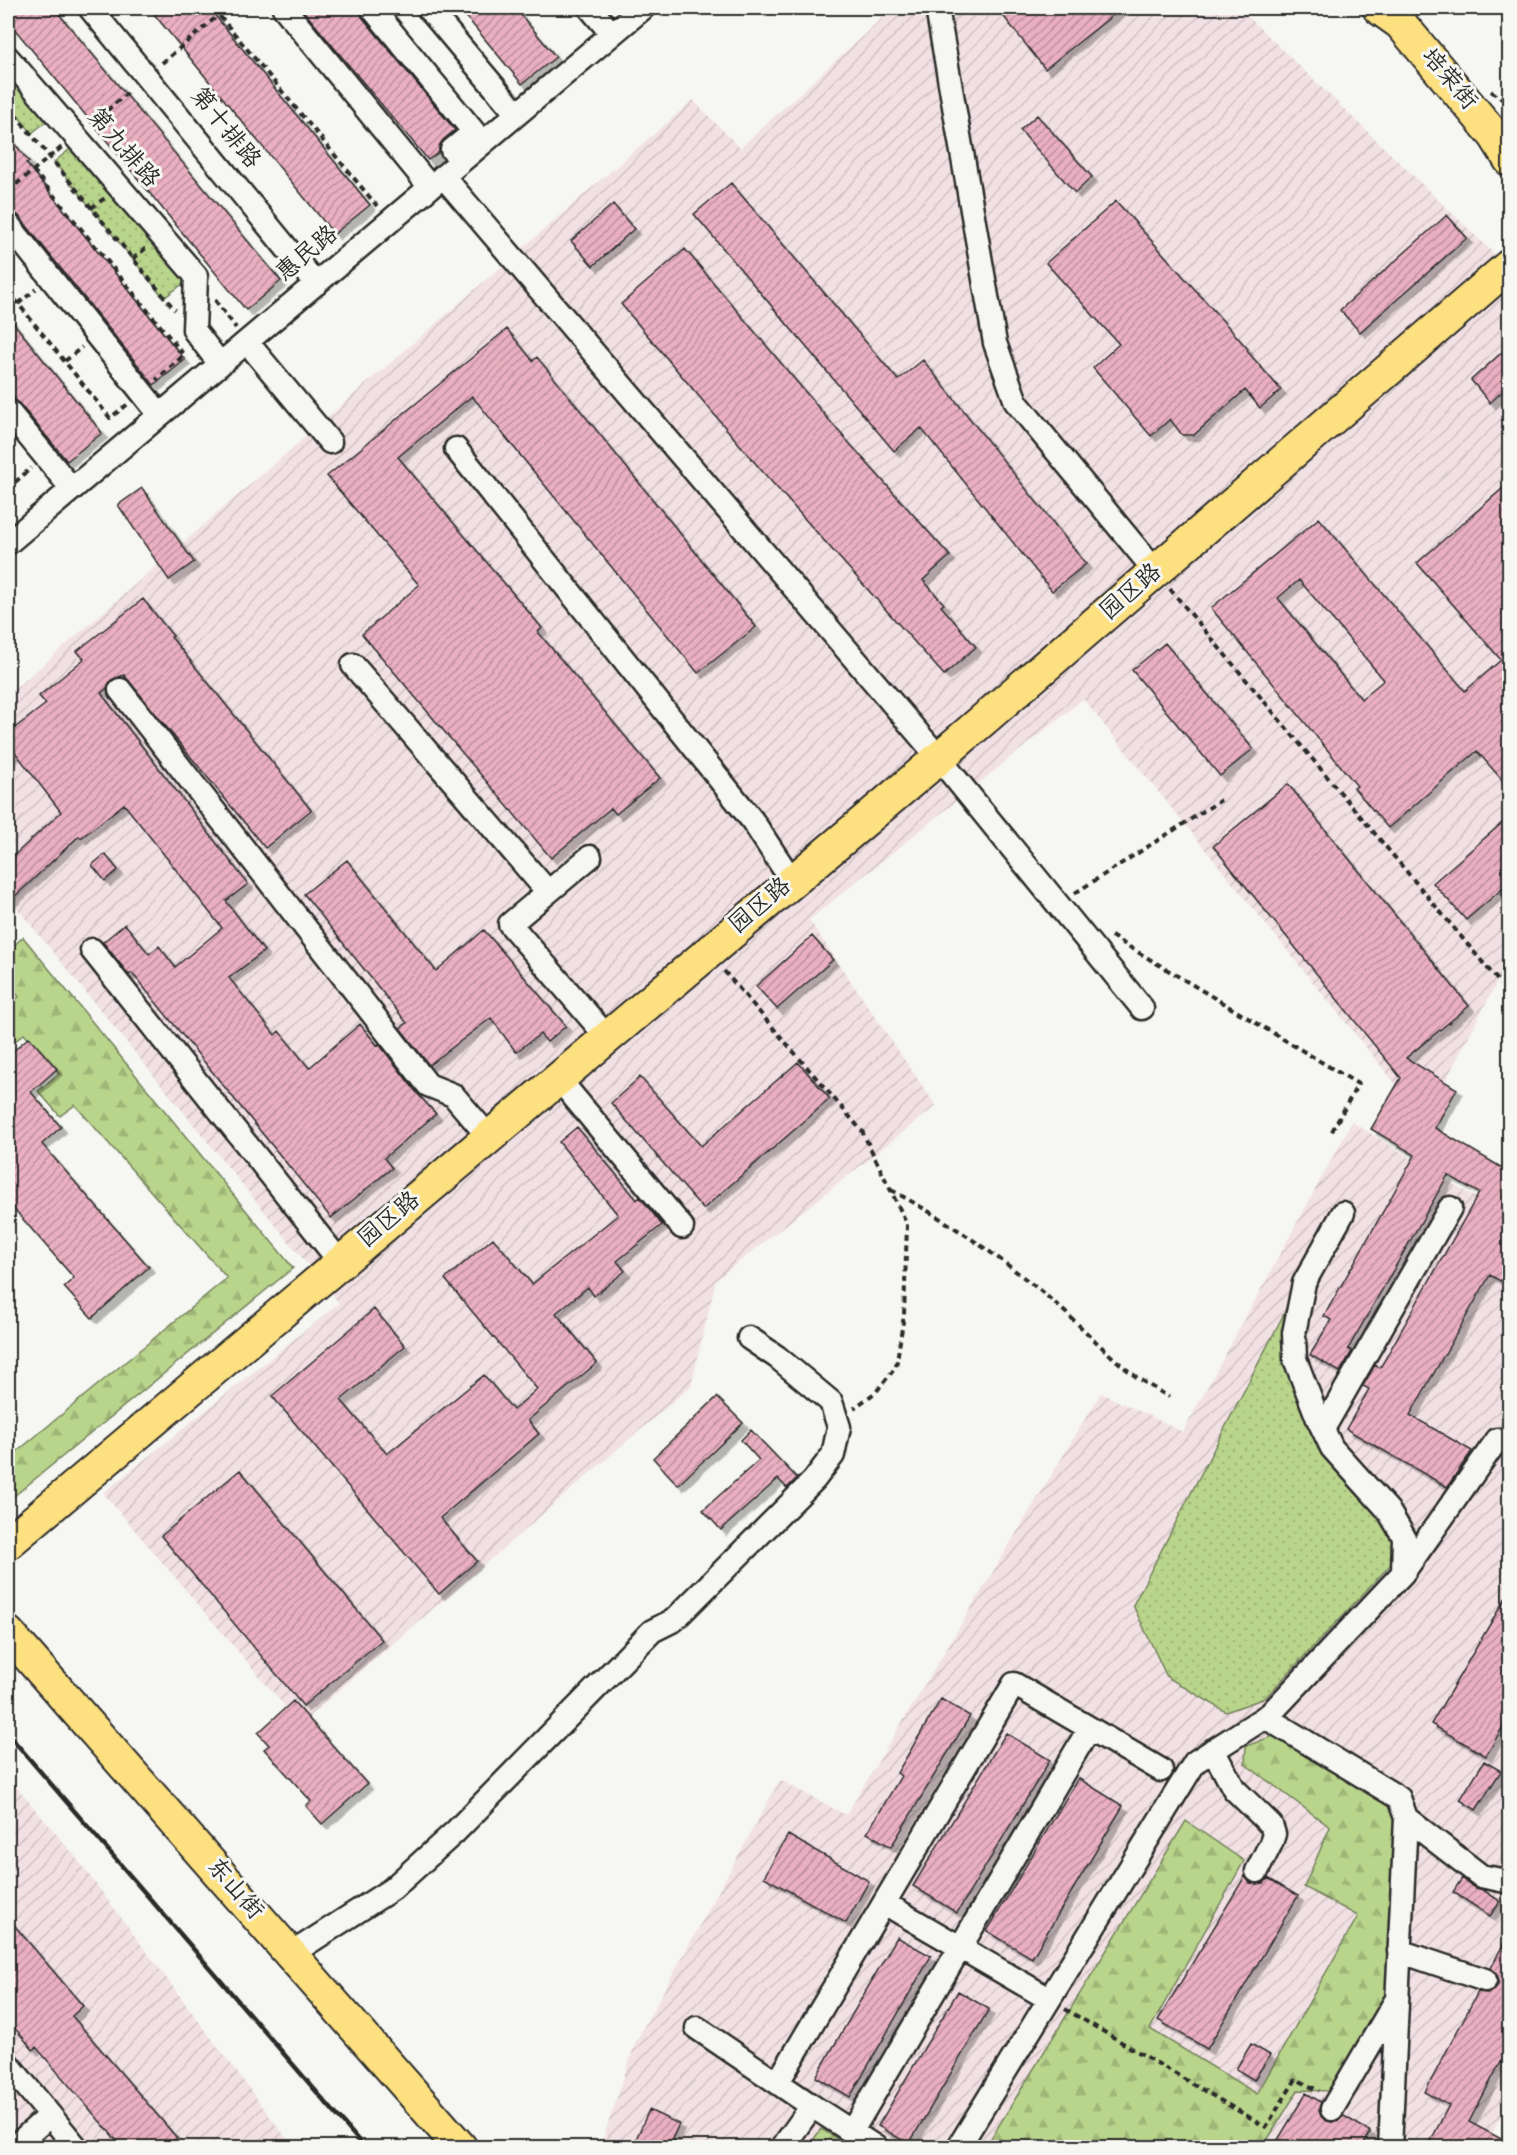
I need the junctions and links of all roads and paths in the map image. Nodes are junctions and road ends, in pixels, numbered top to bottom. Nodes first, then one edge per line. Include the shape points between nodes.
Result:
1 (90, 8) edge
2 (213, 8) edge
3 (227, 8) edge
4 (284, 8) edge
5 (372, 8) edge
6 (428, 8) edge
7 (590, 8) edge
8 (643, 8) edge
9 (937, 8) edge
10 (1379, 8) edge
11 (219, 15) junction
12 (612, 34) junction
13 (8, 58) edge
14 (146, 76) junction
15 (8, 106) edge
16 (517, 114) junction
17 (100, 116) dead end
18 (75, 136) junction
19 (49, 157) junction
20 (1509, 160) edge
21 (431, 180) junction
22 (8, 191) edge
23 (369, 214) dead end
24 (8, 224) edge
25 (1509, 265) edge
26 (316, 284) junction
27 (224, 313) dead end
28 (194, 328) junction
29 (243, 337) junction
30 (220, 364) junction
31 (8, 411) edge
32 (160, 415) junction
33 (330, 442) dead end
34 (456, 449) dead end
35 (45, 456) junction
36 (8, 482) edge
37 (72, 489) junction
38 (8, 543) edge
39 (1156, 572) junction
40 (353, 665) dead end
41 (120, 690) dead end
42 (939, 758) junction
43 (1221, 800) dead end
44 (590, 857) dead end
45 (792, 881) junction
46 (548, 892) junction
47 (1058, 905) junction
48 (1108, 934) dead end
49 (92, 950) dead end
50 (707, 953) junction
51 (1509, 996) edge
52 (1142, 1008) dead end
53 (607, 1037) junction
54 (558, 1078) junction
55 (1331, 1133) dead end
56 (489, 1137) junction
57 (890, 1189) junction
58 (1450, 1208) dead end
59 (1343, 1213) dead end
60 (682, 1227) dead end
61 (340, 1262) junction
62 (749, 1338) dead end
63 (1169, 1397) dead end
64 (839, 1427) junction
65 (1323, 1429) junction
66 (1497, 1440) dead end
67 (8, 1543) edge
68 (1403, 1574) junction
69 (8, 1633) edge
70 (1265, 1717) junction
71 (1089, 1729) junction
72 (1214, 1750) junction
73 (1161, 1770) dead end
74 (1406, 1818) junction
75 (1257, 1871) dead end
76 (1509, 1882) edge
77 (884, 1903) junction
78 (961, 1947) junction
79 (1399, 1951) junction
80 (291, 1954) junction
81 (1485, 1980) dead end
82 (1397, 1998) junction
83 (1049, 2000) junction
84 (697, 2028) dead end
85 (8, 2064) edge
86 (778, 2082) junction
87 (1334, 2105) joint
88 (812, 2106) junction
89 (50, 2115) junction
90 (852, 2131) junction
91 (13, 2148) edge
92 (77, 2148) edge
93 (461, 2148) edge
94 (782, 2148) edge
95 (877, 2148) edge
96 (958, 2148) edge
97 (1390, 2148) edge

1 - 14 street, 第十排路
2 - 11 path
3 - 11 path
4 - 21 street
5 - 21 street via 474,132
6 - 16 street
7 - 12 street
8 - 12 street, 惠民路
9 - 39 street via 995,343 1016,402
10 - 20 highway, 培荣街 via 1400,23 1495,136
11 - 14 path
11 - 23 path via 378,207
12 - 16 street, 惠民路
13 - 18 street, 第九排路
14 - 17 path
14 - 26 street, 第十排路
15 - 19 path
16 - 21 street, 惠民路
18 - 19 path
18 - 28 street, 第九排路 via 196,276
19 - 22 path
19 - 28 path via 181,318
21 - 26 street, 惠民路
21 - 42 street
24 - 32 street
25 - 39 highway, 园区路
26 - 29 street, 惠民路
27 - 29 path
28 - 30 street
29 - 30 street, 惠民路
29 - 33 street
30 - 32 street, 惠民路
31 - 35 street
32 - 37 street, 惠民路
34 - 45 street via 752,820
35 - 36 path via 11,486
35 - 37 street
37 - 38 street, 惠民路
39 - 42 highway, 园区路
39 - 51 path
40 - 46 street
41 - 56 street via 428,1085 453,1095
42 - 45 highway, 园区路
42 - 47 street
43 - 47 path
44 - 46 street
45 - 50 highway, 园区路
46 - 53 street via 510,924
47 - 52 street
48 - 55 path via 1358,1084
49 - 61 street
50 - 53 highway, 园区路
50 - 57 path via 862,1131
53 - 54 highway, 园区路
54 - 56 highway, 园区路
54 - 60 street
56 - 61 highway, 园区路
57 - 63 path via 927,1209 987,1251 1056,1304 1132,1374
57 - 64 path via 907,1224 904,1315 896,1367
58 - 65 street
59 - 65 street via 1304,1283 1294,1333 1295,1359
61 - 67 highway, 园区路
62 - 64 street via 831,1402
64 - 80 street via 833,1455 814,1480 674,1620 652,1631 456,1831 392,1889
65 - 68 street via 1332,1448 1388,1510 1404,1537
66 - 68 street
68 - 70 street
69 - 80 highway, 东山街
70 - 72 street
70 - 74 street via 1399,1798
71 - 73 street
71 - 77 street via 1014,1684
71 - 78 street
72 - 75 street via 1234,1789 1271,1825 1272,1843
72 - 83 street via 1195,1762
74 - 76 street via 1481,1876
74 - 79 street
77 - 78 street
77 - 86 street
78 - 83 street
78 - 90 street
79 - 81 street
79 - 82 street
80 - 93 highway, 东山街
82 - 87 street
82 - 97 street
83 - 87 path via 1266,2127 1296,2079
83 - 96 street
84 - 86 street
85 - 89 street
86 - 88 street
88 - 90 street
88 - 94 street
89 - 91 street
89 - 92 street
90 - 95 street

